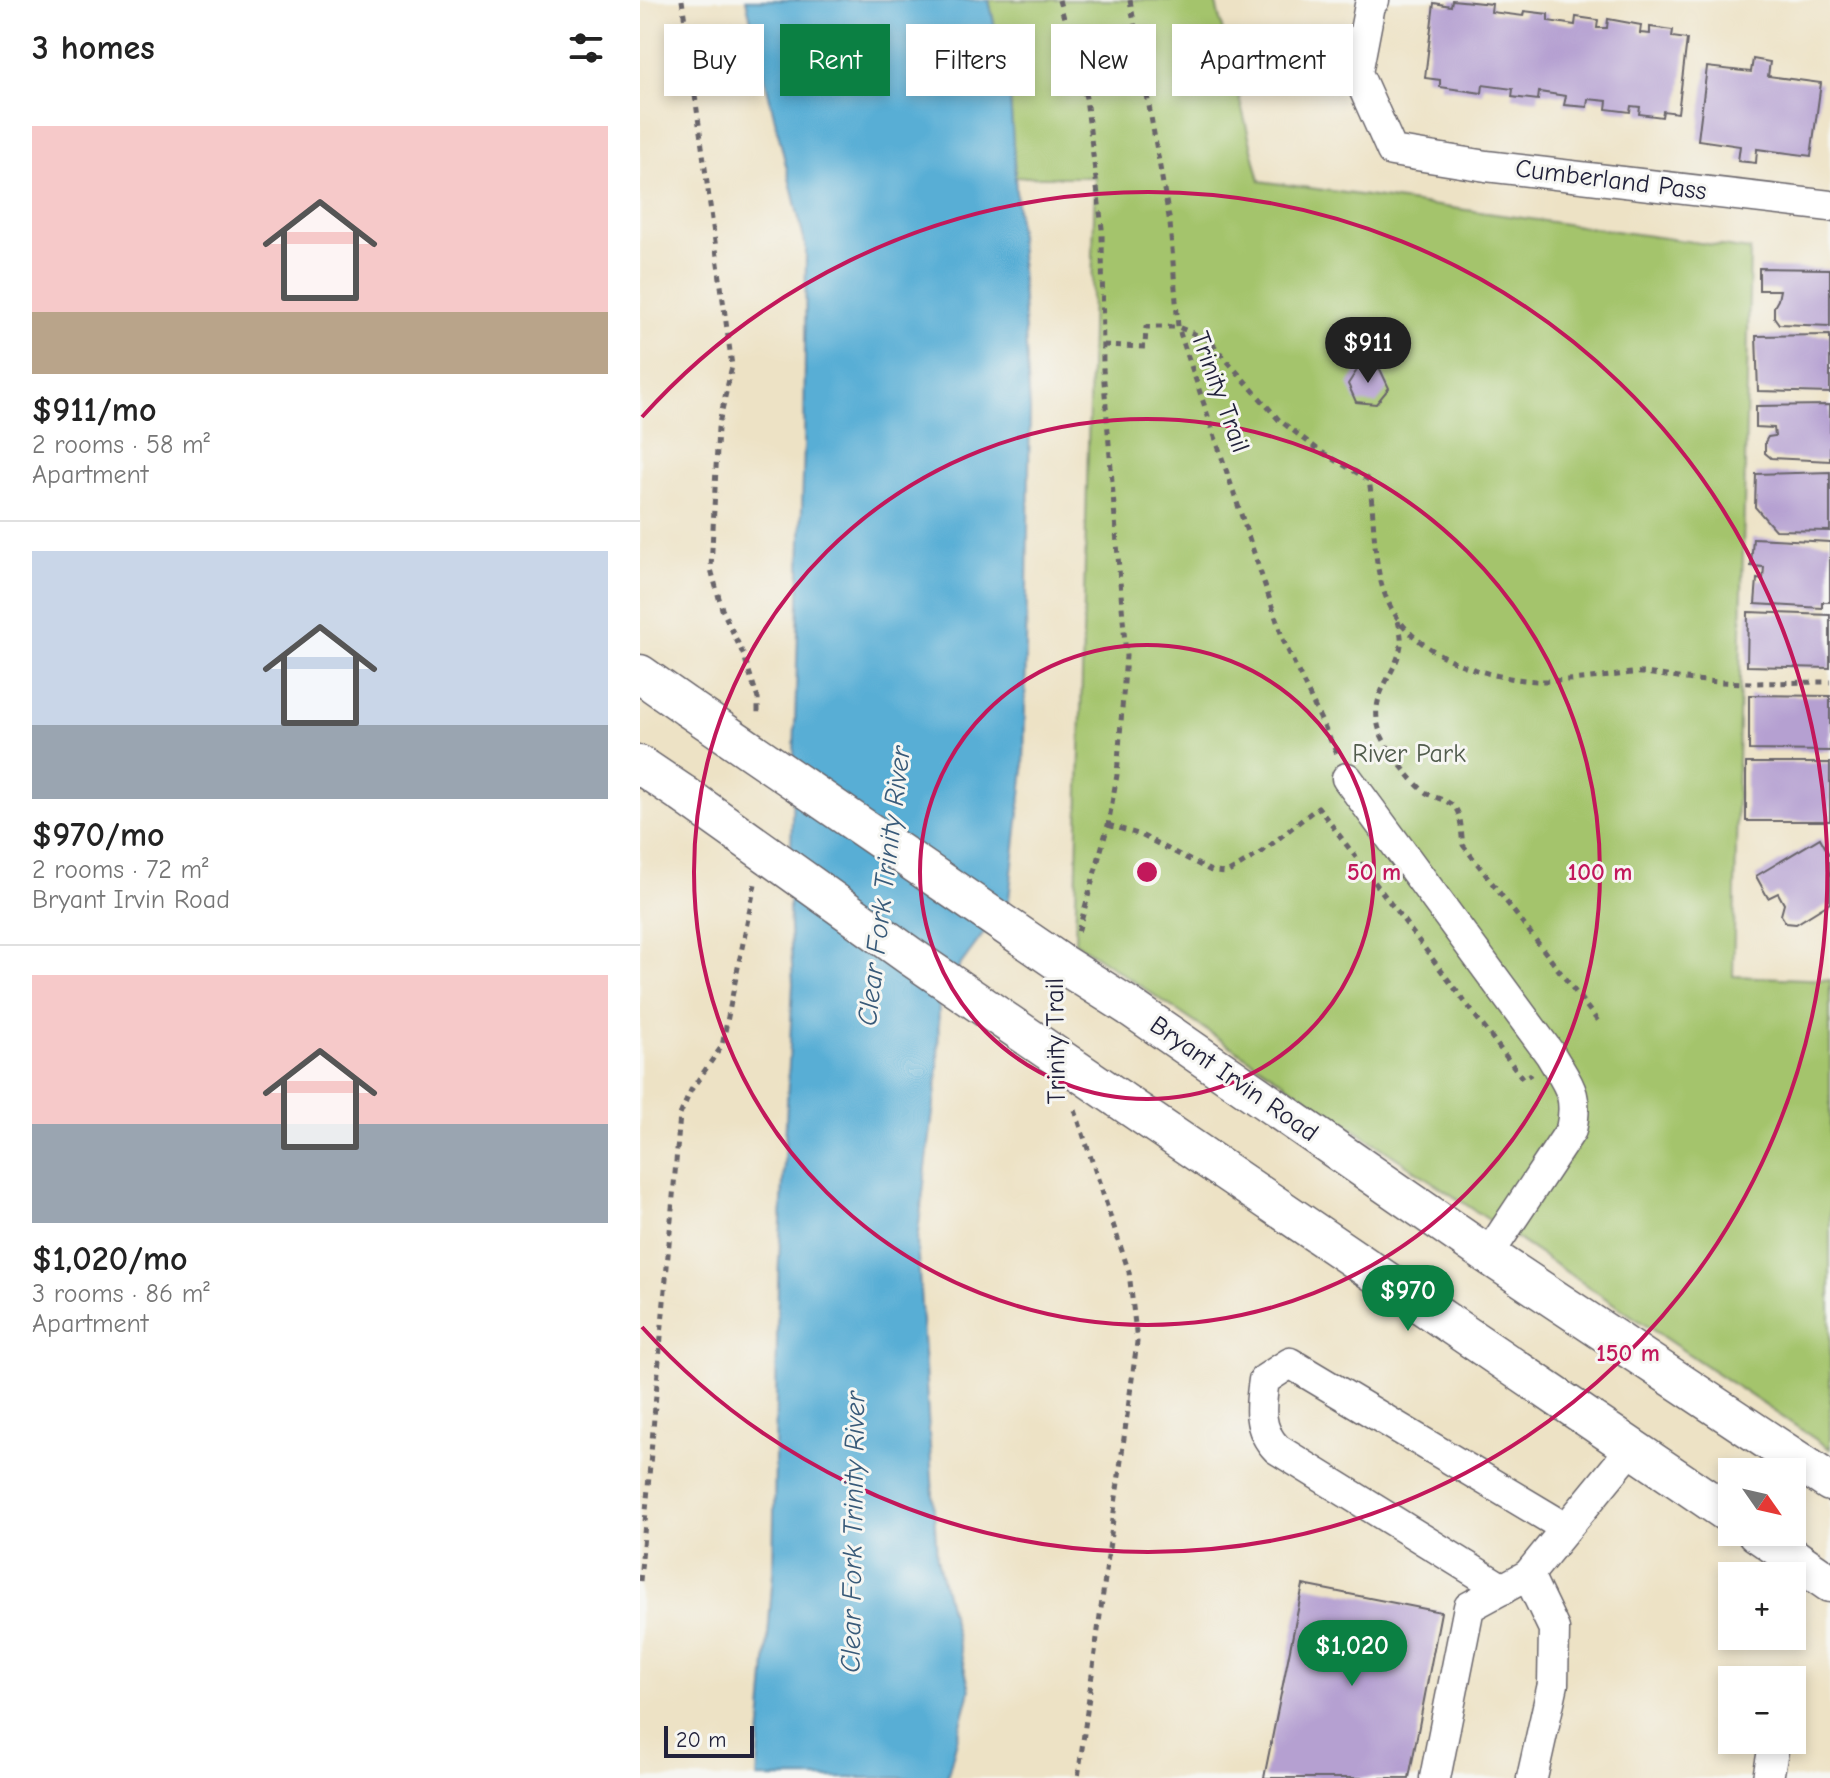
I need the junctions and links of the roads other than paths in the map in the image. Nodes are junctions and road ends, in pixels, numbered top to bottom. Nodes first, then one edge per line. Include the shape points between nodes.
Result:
1 (1374, 0) edge
2 (1830, 206) edge
3 (640, 674) edge
4 (640, 765) edge
5 (1347, 778) road end
6 (1488, 1255) junction
7 (1632, 1448) junction
8 (1830, 1482) edge
9 (1718, 1506) edge
10 (1566, 1528) junction
11 (1776, 1546) edge
12 (1516, 1582) junction
13 (1830, 1583) edge
14 (1772, 1754) edge
15 (1435, 1778) edge
16 (1532, 1778) edge
17 (1768, 1778) edge

1 - 2 lane, Cumberland Pass via 1357,73 1392,151
3 - 6 main road, Bryant Irvin Road, bridge
4 - 7 main road, bridge via 910,956
5 - 6 lane via 1574,1094 1571,1130
6 - 8 main road, Bryant Irvin Road
7 - 9 main road
7 - 10 lane
10 - 12 lane
10 - 12 lane via 1290,1363 1264,1380 1259,1407 1264,1437 1277,1449
11 - 13 main road
12 - 15 lane via 1469,1607
12 - 16 lane via 1554,1629 1553,1684
14 - 17 lane

